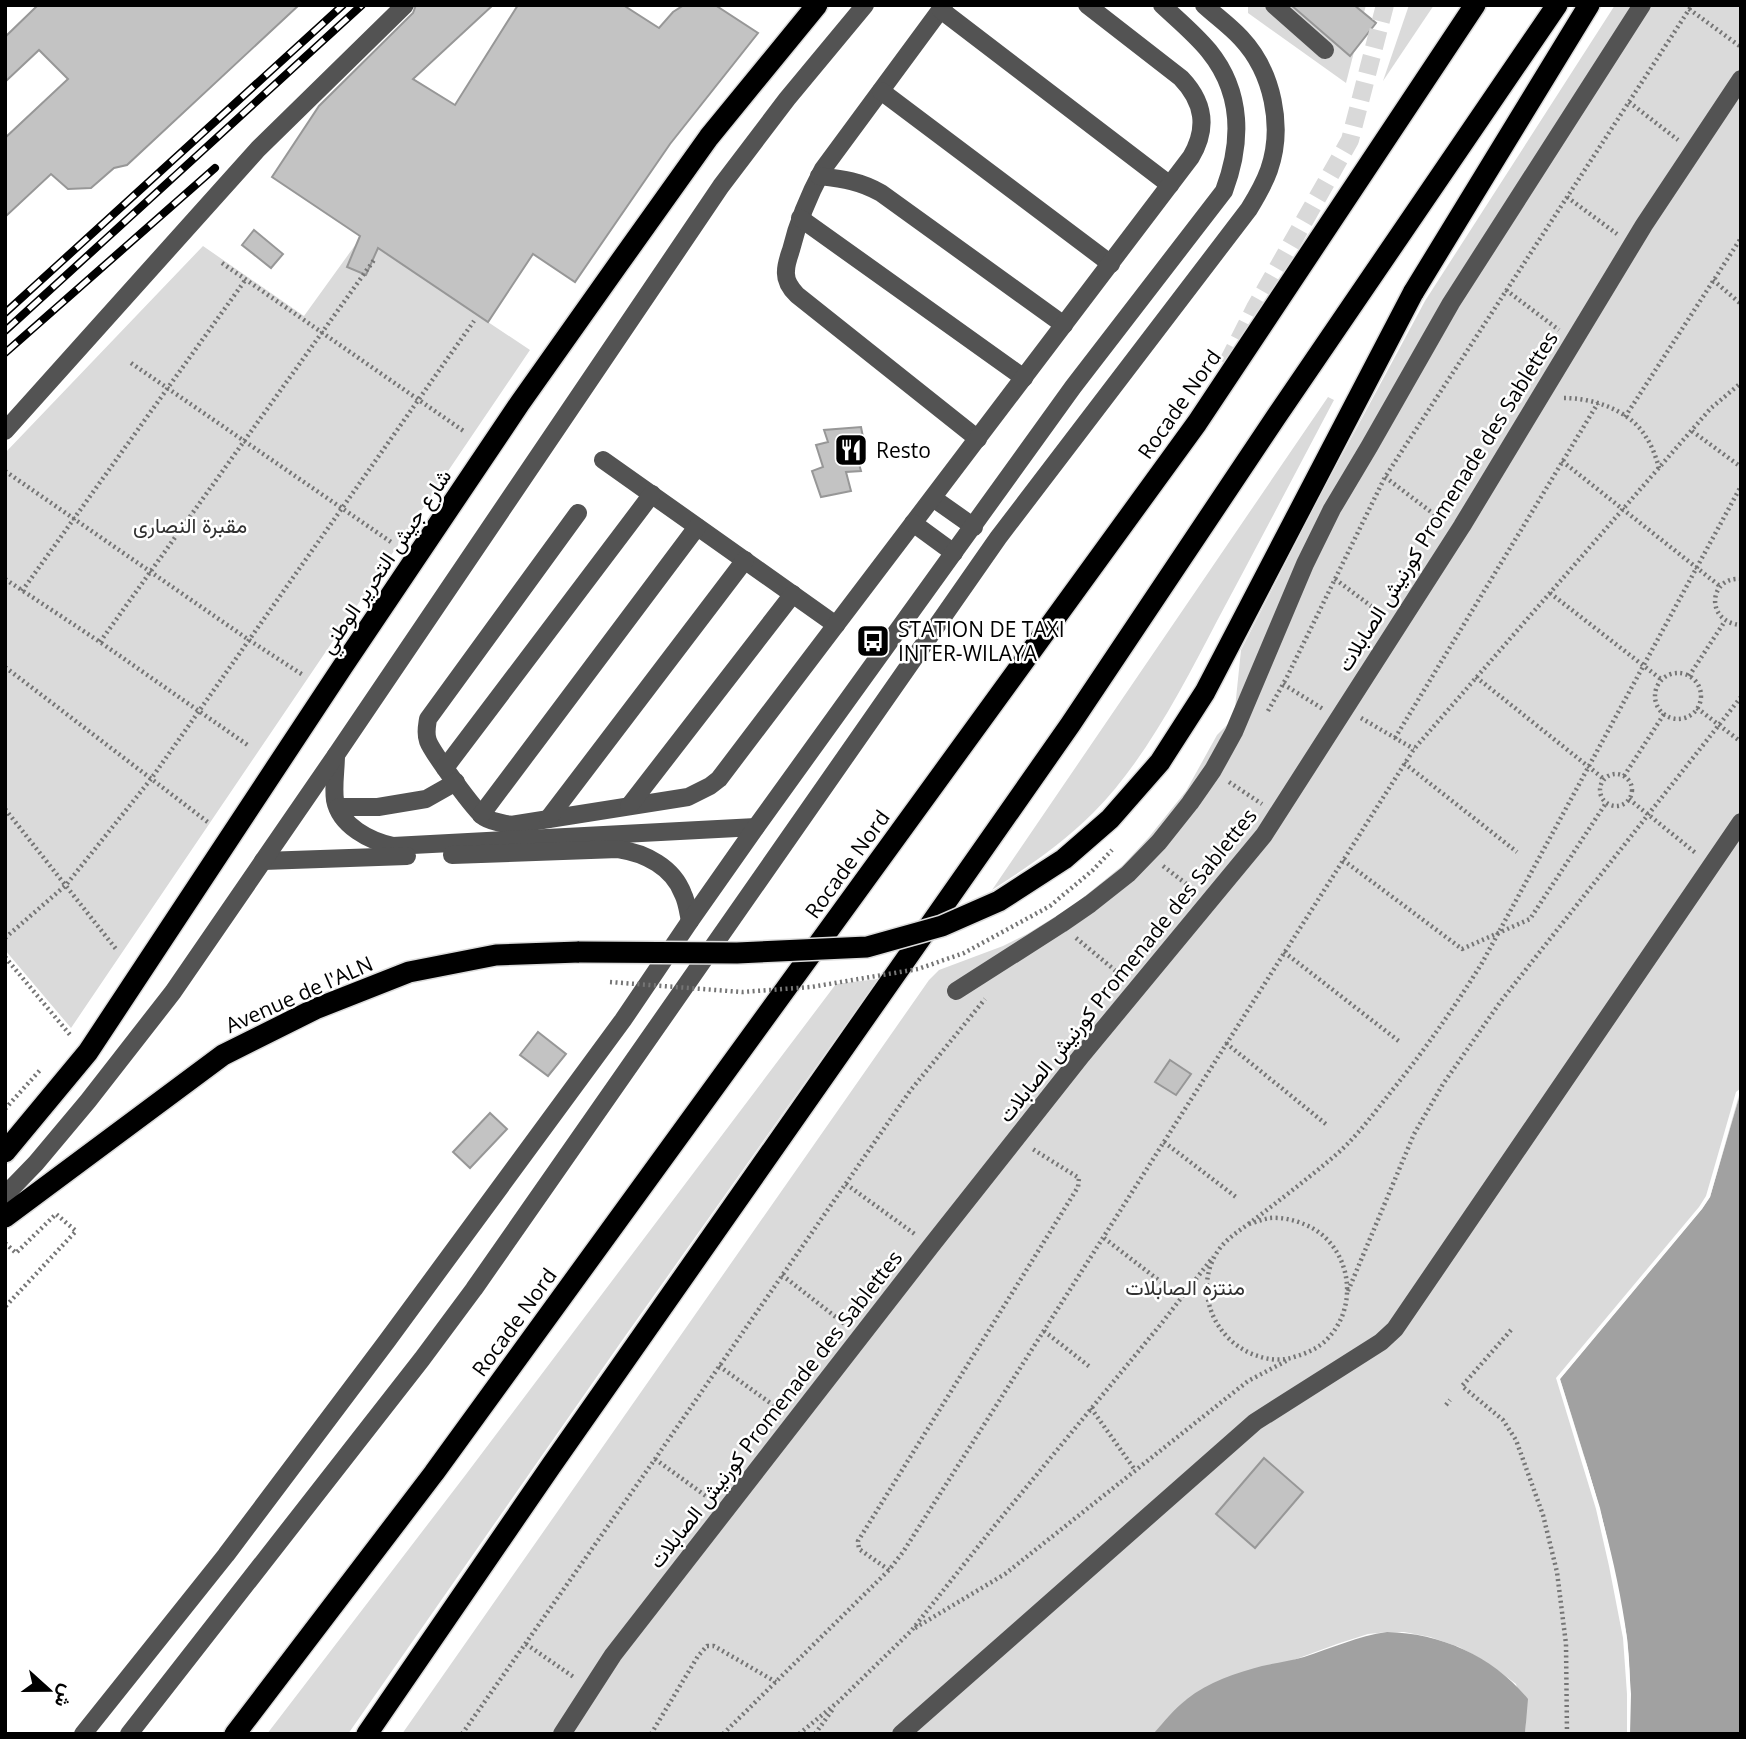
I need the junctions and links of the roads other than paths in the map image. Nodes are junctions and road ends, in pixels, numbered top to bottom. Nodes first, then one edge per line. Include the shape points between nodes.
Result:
1 (405, 5) edge
2 (817, 5) edge
3 (865, 5) edge
4 (1087, 5) edge
5 (1162, 5) edge
6 (1204, 5) edge
7 (1274, 5) edge
8 (1475, 5) edge
9 (1557, 5) edge
10 (1590, 5) edge
11 (1642, 5) edge
12 (942, 8) edge
13 (1325, 50) dead end
14 (1741, 79) edge
15 (881, 91) junction
16 (819, 176) junction
17 (1170, 185) junction
18 (800, 218) junction
19 (1111, 264) junction
20 (1064, 325) junction
21 (1024, 378) junction
22 (5, 431) edge
23 (978, 439) junction
24 (603, 460) dead end
25 (652, 494) junction
26 (933, 498) junction
27 (578, 513) dead end
28 (914, 523) junction
29 (697, 527) junction
30 (974, 527) junction
31 (954, 552) junction
32 (745, 560) junction
33 (793, 594) junction
34 (836, 625) junction
35 (336, 755) junction
36 (450, 775) junction
37 (629, 806) junction
38 (338, 807) junction
39 (481, 815) junction
40 (548, 819) junction
41 (1741, 822) edge
42 (757, 827) junction
43 (263, 861) junction
44 (690, 921) junction
45 (956, 991) dead end
46 (5, 1152) edge
47 (5, 1195) edge
48 (5, 1217) edge
49 (83, 1734) edge
50 (129, 1734) edge
51 (235, 1734) edge
52 (367, 1734) edge
53 (562, 1734) edge
54 (901, 1734) edge

1 - 22 street via 258,149
2 - 46 highway, شارع جيش التحرير الوطني via 709,137 520,403 88,1052
3 - 35 street via 721,186
4 - 17 street via 1181,78 1197,99 1201,135
5 - 30 street via 1209,50 1227,82 1237,136 1224,191 1073,387
6 - 50 street via 1255,57 1272,99 1275,145 1270,168 1249,209 998,538 422,1359
7 - 13 street
8 - 51 highway, Rocade Nord via 1185,439 434,1473
9 - 52 highway via 1070,725
10 - 48 highway, Avenue de l'ALN, bridge via 1413,293 1205,692 1160,762 1110,819 1064,859 999,901 942,926 867,947 496,956 409,972 316,1009 223,1055
11 - 45 street via 1451,303 1332,509 1234,732 1198,792 1128,874 1061,924
12 - 15 street
12 - 17 street
14 - 53 street, كورنيش الصابلات Promenade des Sablettes via 1632,245 1458,532 1278,815 1082,1055 725,1510 613,1655
15 - 16 street
15 - 19 street
16 - 18 street
16 - 20 street via 861,183 881,194
17 - 19 street
18 - 21 street
18 - 23 street via 786,270 790,288
19 - 20 street
20 - 21 street
21 - 23 street
23 - 26 street
24 - 25 street
25 - 29 street
25 - 36 street
26 - 28 street
26 - 30 street
27 - 36 street via 428,719 428,743
28 - 31 street
28 - 34 street
29 - 32 street
29 - 39 street
30 - 31 street
31 - 42 street
32 - 33 street
32 - 40 street
33 - 34 street
33 - 37 street
34 - 37 street via 719,779 688,797
35 - 38 street
35 - 43 street
36 - 38 street via 426,799 378,807
36 - 39 street
37 - 40 street
38 - 42 street via 359,833 393,846
39 - 40 street via 511,825
41 - 54 street via 1395,1329 1255,1422
42 - 44 street
43 - 44 street via 618,849 645,856 667,871 683,894
43 - 47 street via 138,1038
44 - 49 street via 623,1020 387,1341 226,1555

